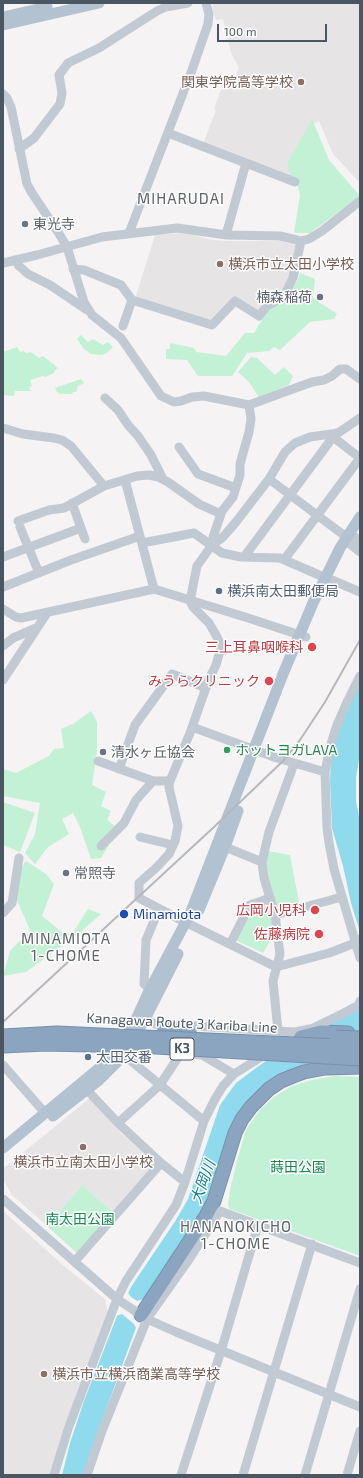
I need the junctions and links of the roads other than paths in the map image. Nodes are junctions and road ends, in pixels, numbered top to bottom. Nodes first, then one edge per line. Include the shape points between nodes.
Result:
1 (65, 3) edge
2 (99, 3) edge
3 (188, 3) edge
4 (206, 3) edge
5 (3, 17) edge
6 (3, 25) edge
7 (3, 94) edge
8 (168, 133) junction
9 (19, 149) junction
10 (246, 163) junction
11 (295, 182) dead end
12 (360, 201) edge
13 (130, 233) junction
14 (226, 235) junction
15 (301, 241) junction
16 (66, 246) junction
17 (16, 260) junction
18 (3, 263) edge
19 (73, 269) junction
20 (132, 300) junction
21 (92, 315) junction
22 (123, 326) dead end
23 (360, 379) edge
24 (105, 398) dead end
25 (249, 405) junction
26 (360, 418) edge
27 (3, 428) edge
28 (335, 435) junction
29 (179, 446) dead end
30 (360, 458) edge
31 (163, 479) junction
32 (269, 479) junction
33 (125, 480) junction
34 (104, 486) junction
35 (236, 488) junction
36 (291, 495) junction
37 (72, 503) junction
38 (221, 514) junction
39 (317, 515) junction
40 (360, 517) edge
41 (81, 528) junction
42 (355, 538) edge
43 (85, 539) dead end
44 (141, 540) junction
45 (212, 545) junction
46 (28, 548) junction
47 (360, 552) edge
48 (3, 557) edge
49 (244, 557) junction
50 (284, 560) junction
51 (38, 573) junction
52 (329, 579) junction
53 (3, 587) edge
54 (154, 589) junction
55 (360, 592) edge
56 (190, 601) junction
57 (3, 609) edge
58 (46, 613) junction
59 (36, 628) junction
60 (302, 636) junction
61 (3, 646) edge
62 (360, 676) edge
63 (3, 680) edge
64 (206, 688) junction
65 (192, 727) junction
66 (257, 750) junction
67 (98, 761) dead end
68 (294, 764) junction
69 (119, 769) junction
70 (325, 772) junction
71 (153, 780) junction
72 (170, 781) junction
73 (140, 836) dead end
74 (102, 846) dead end
75 (173, 846) junction
76 (225, 847) junction
77 (19, 858) dead end
78 (262, 862) junction
79 (342, 897) junction
80 (270, 898) junction
81 (159, 909) junction
82 (3, 913) edge
83 (275, 914) junction
84 (189, 924) junction
85 (357, 941) edge
86 (230, 944) junction
87 (360, 958) edge
88 (276, 968) junction
89 (149, 991) junction
90 (360, 1002) edge
91 (141, 1019) junction
92 (164, 1027) junction
93 (313, 1028) junction
94 (278, 1031) junction
95 (360, 1033) edge
96 (3, 1036) edge
97 (301, 1037) junction
98 (360, 1038) edge
99 (3, 1046) edge
100 (360, 1047) edge
101 (121, 1053) junction
102 (360, 1059) edge
103 (3, 1065) edge
104 (360, 1067) edge
105 (234, 1074) junction
106 (160, 1085) junction
107 (87, 1090) junction
108 (45, 1113) junction
109 (204, 1121) junction
110 (118, 1123) junction
111 (3, 1148) edge
112 (3, 1158) edge
113 (161, 1163) junction
114 (185, 1182) junction
115 (3, 1199) edge
116 (258, 1225) junction
117 (312, 1244) junction
118 (75, 1261) junction
119 (360, 1263) edge
120 (360, 1289) edge
121 (117, 1299) junction
122 (144, 1317) junction
123 (221, 1351) junction
124 (274, 1372) junction
125 (329, 1394) junction
126 (360, 1407) edge
127 (360, 1431) edge
128 (90, 1474) edge
129 (54, 1475) edge
130 (181, 1475) edge
131 (243, 1475) edge
132 (305, 1475) edge
133 (347, 1475) edge

1 - 5 main road
2 - 6 main road
3 - 9 street via 166,7 99,48 68,63 59,75 62,92 60,104 34,138
4 - 8 street via 208,24
7 - 9 street via 11,107
8 - 10 street
8 - 13 street
9 - 16 street via 27,184
10 - 11 street
10 - 14 street
12 - 15 street via 322,231
13 - 14 street via 178,228
13 - 16 street
14 - 15 street via 280,236
15 - 20 street via 293,278 284,296 267,306 259,316 235,301 212,325
16 - 17 street
16 - 19 street
17 - 18 street
17 - 21 street via 18,266 28,274 50,285
19 - 20 street via 84,270 121,285
19 - 21 street via 84,302
20 - 22 street
21 - 25 street via 121,338 156,390 166,400 181,402 192,397 204,396
23 - 25 street via 346,369 340,369 324,380
24 - 31 street via 138,436
25 - 35 street via 250,432
26 - 28 street
27 - 34 street via 62,440 71,446
28 - 30 street
28 - 32 street via 310,437 295,443 286,452
28 - 36 street
29 - 35 street via 198,474
30 - 39 street
31 - 33 street via 149,475
31 - 38 street via 199,504
32 - 36 street
32 - 45 street via 224,537
33 - 34 street
33 - 44 street
34 - 37 street
35 - 38 street
36 - 39 street
36 - 49 street
37 - 41 street
37 - 46 street via 19,524
38 - 45 street
39 - 42 street via 341,533
39 - 50 street
40 - 42 main road
41 - 43 street
41 - 46 street
42 - 47 street
42 - 52 main road via 340,548
44 - 45 street via 194,533
44 - 51 street
44 - 54 street
45 - 49 street via 222,553
45 - 56 street via 197,566
46 - 48 street
46 - 51 street
49 - 50 street
50 - 52 street
51 - 53 street
52 - 55 street
52 - 60 main road via 312,603
54 - 56 street
54 - 58 street
56 - 60 street
56 - 64 street via 192,607 209,623 220,643 216,665
57 - 58 street via 21,618
58 - 59 street
59 - 61 street via 13,638
59 - 63 street
60 - 66 main road
62 - 70 street via 338,725
64 - 65 street
64 - 69 street via 172,674 135,725
65 - 66 street
65 - 72 street
66 - 68 street
66 - 76 main road
66 - 84 main road
67 - 69 street
68 - 70 street
68 - 78 street via 269,832
69 - 71 street
70 - 79 street via 329,843
71 - 72 street
71 - 74 street via 136,800 124,823
72 - 75 street via 169,787 178,826
73 - 75 street
75 - 81 street via 169,854 139,883 139,898
76 - 78 street
76 - 84 main road
77 - 82 street via 12,903
78 - 80 street
79 - 83 street
79 - 85 street
80 - 83 street
80 - 86 street via 250,905
81 - 84 street
81 - 89 street via 146,940 144,984 148,986
83 - 88 street via 280,954
84 - 86 street
84 - 89 main road
84 - 91 main road
85 - 87 street
85 - 88 street via 330,953
86 - 88 street
88 - 94 street via 273,981
89 - 91 main road
90 - 93 street
91 - 92 street
91 - 101 main road
92 - 94 street via 178,1025
92 - 97 highway via 189,1031
93 - 94 street via 295,1032
93 - 105 street
95 - 97 highway via 321,1032
96 - 100 highway, Kanagawa Route 3 Kariba Line / K3, bridge via 57,1033
97 - 98 highway, bridge
99 - 102 highway, Kanagawa Route 3 Kariba Line / K3, bridge via 132,1046
101 - 106 street
101 - 107 main road via 107,1073
101 - 108 main road
103 - 108 street
104 - 122 highway via 336,1067 304,1072 281,1082 260,1097 242,1119 235,1133 214,1201 151,1299
105 - 106 street via 202,1055 181,1053
105 - 109 street via 219,1092
106 - 109 street
106 - 110 street
107 - 110 street
107 - 112 main road
108 - 111 main road
109 - 114 street
110 - 113 street
113 - 114 street
113 - 118 street
114 - 121 street via 172,1212 126,1281
115 - 118 street
116 - 117 street
116 - 122 street via 220,1211 188,1261
116 - 123 street
117 - 119 street
117 - 124 street
118 - 121 street
120 - 125 street
121 - 122 street
121 - 129 street via 68,1429
122 - 123 street
122 - 128 street via 108,1415
123 - 124 street
123 - 130 street
124 - 125 street
124 - 131 street
125 - 126 street
125 - 132 street
127 - 133 street

